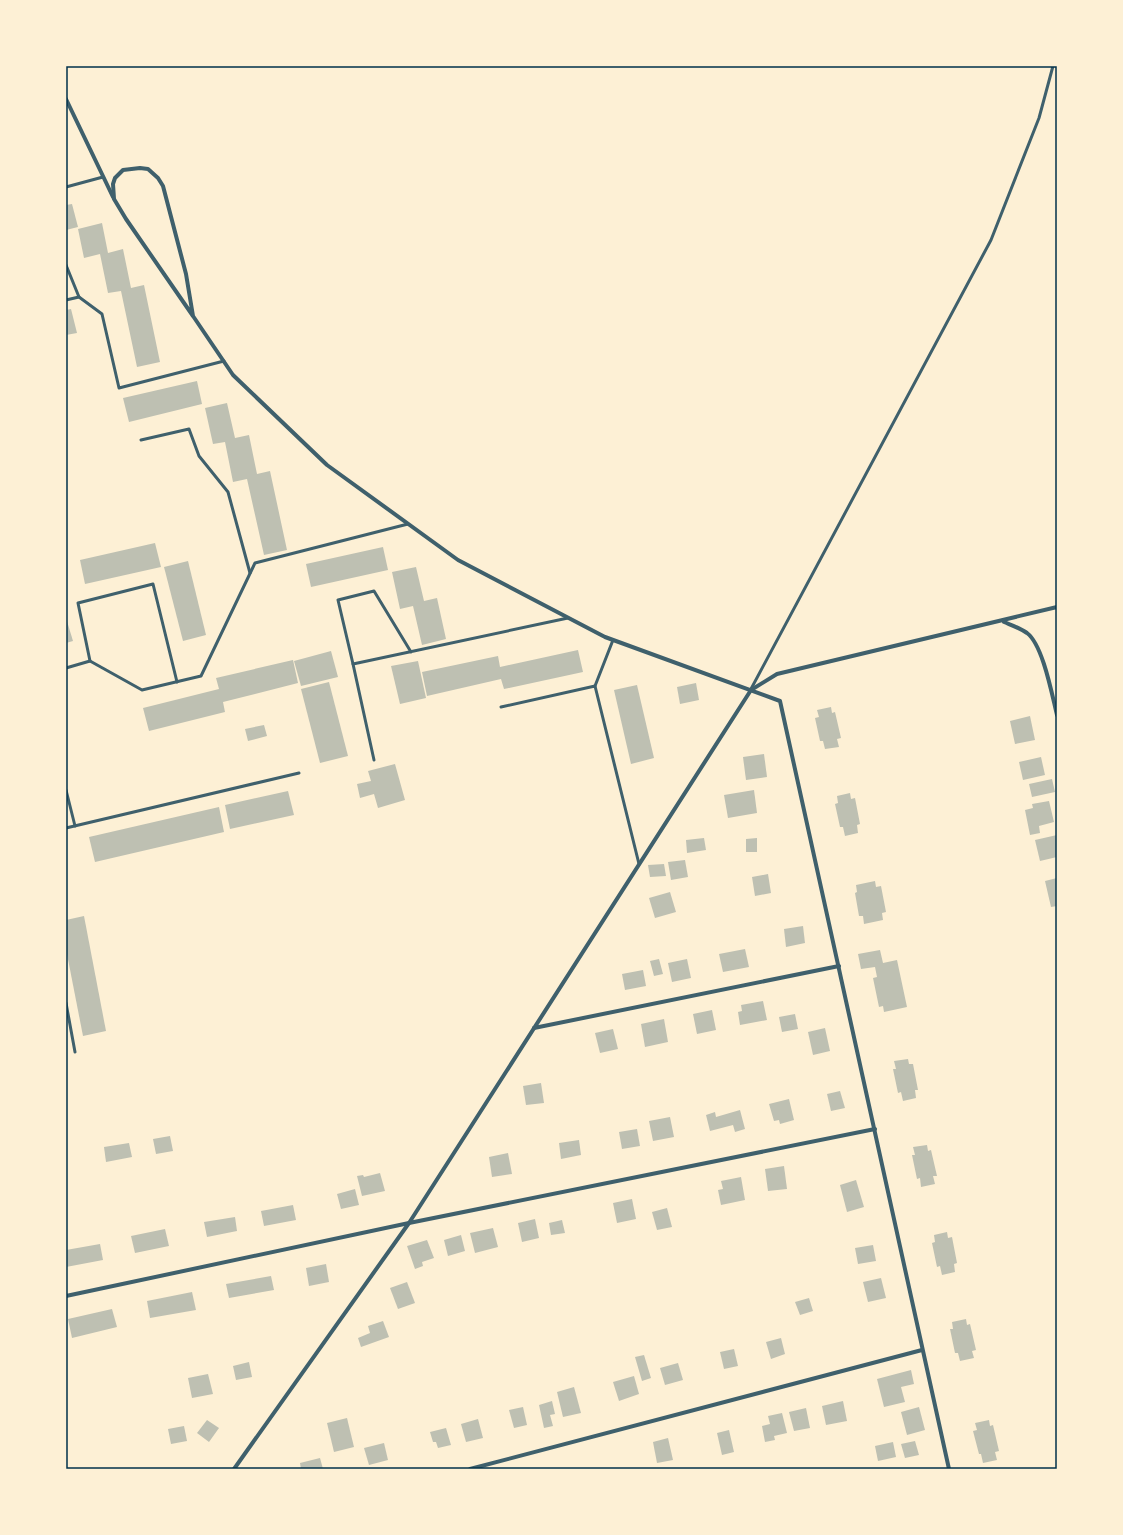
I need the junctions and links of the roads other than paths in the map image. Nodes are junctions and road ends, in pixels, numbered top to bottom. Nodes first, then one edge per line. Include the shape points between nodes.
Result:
1 (1053, 66) edge
2 (66, 99) edge
3 (103, 177) junction
4 (66, 186) edge
5 (114, 199) junction
6 (66, 265) edge
7 (79, 297) junction
8 (66, 300) edge
9 (194, 316) junction
10 (224, 361) junction
11 (140, 440) dead end
12 (408, 524) junction
13 (250, 573) junction
14 (1057, 608) edge
15 (568, 618) junction
16 (1004, 621) junction
17 (613, 640) junction
18 (411, 652) junction
19 (90, 661) junction
20 (353, 664) junction
21 (66, 668) edge
22 (177, 682) junction
23 (594, 686) junction
24 (751, 690) junction
25 (501, 707) dead end
26 (1057, 715) edge
27 (374, 760) dead end
28 (299, 773) dead end
29 (66, 790) edge
30 (75, 826) junction
31 (66, 828) edge
32 (639, 864) junction
33 (838, 966) junction
34 (66, 1003) edge
35 (534, 1028) junction
36 (76, 1052) dead end
37 (875, 1129) junction
38 (409, 1223) junction
39 (66, 1296) edge
40 (922, 1350) junction
41 (234, 1469) edge
42 (470, 1469) edge
43 (949, 1469) edge

1 - 24 lane via 1039,118 991,240
2 - 3 street
3 - 4 lane
3 - 5 street
5 - 9 street
5 - 9 street via 114,178 123,170 148,169 158,178 186,274
6 - 7 lane
7 - 8 lane
7 - 10 lane via 102,314 119,388
9 - 10 street
10 - 12 street via 233,375 327,465
11 - 13 lane via 189,428 198,456 228,492
12 - 13 lane via 254,563
12 - 15 street via 458,560
13 - 22 lane via 201,676
14 - 16 street
15 - 17 street
15 - 18 lane
16 - 24 street via 777,674
16 - 26 street via 1027,633 1035,642
17 - 23 lane
17 - 24 street
18 - 20 lane
18 - 20 lane via 374,591 338,600
19 - 21 lane
19 - 22 lane via 142,690
19 - 22 lane via 78,604 153,584
20 - 27 lane
23 - 25 lane
23 - 32 lane
24 - 32 street
24 - 33 street via 780,702
28 - 30 lane
29 - 30 lane
30 - 31 lane
32 - 35 street
33 - 35 street
33 - 37 street
34 - 36 lane
35 - 38 street
37 - 38 street
37 - 40 street
38 - 39 street
38 - 41 street
40 - 42 street
40 - 43 street

